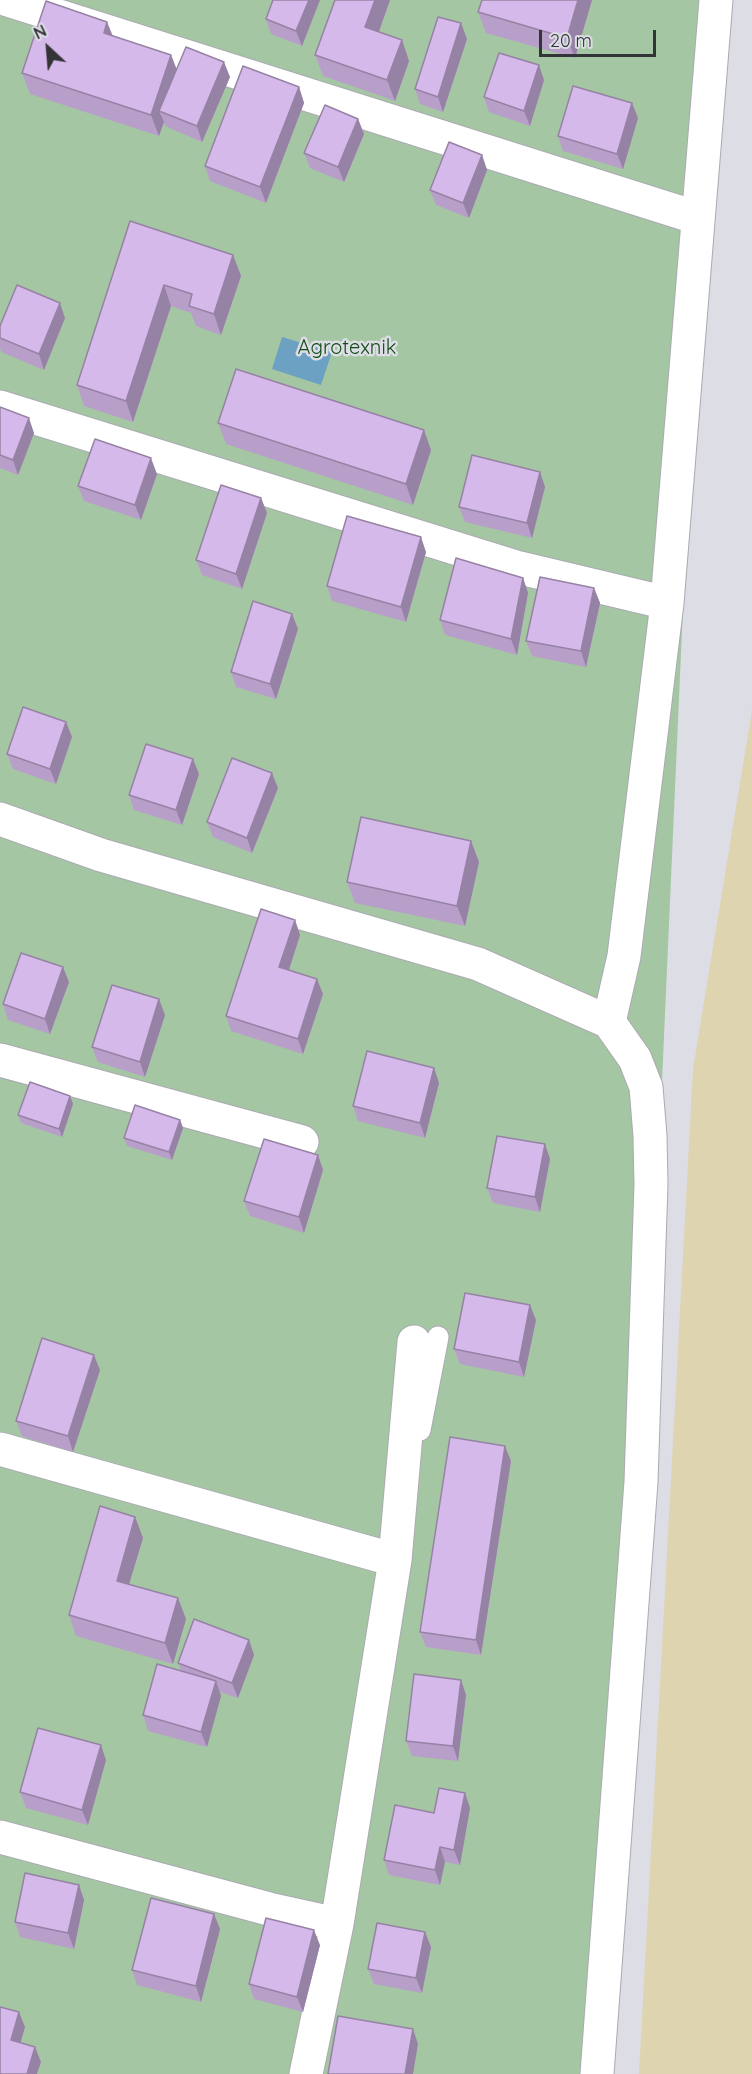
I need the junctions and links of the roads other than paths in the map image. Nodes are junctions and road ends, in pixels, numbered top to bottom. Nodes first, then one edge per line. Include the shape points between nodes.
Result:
1 (8, 0) edge
2 (716, 0) edge
3 (698, 218) junction
4 (0, 407) edge
5 (667, 603) junction
6 (0, 819) edge
7 (609, 1022) junction
8 (0, 1060) edge
9 (302, 1142) dead end
10 (426, 1340) dead end
11 (0, 1449) edge
12 (395, 1560) junction
13 (0, 1837) edge
14 (337, 1924) junction
15 (306, 2074) edge
16 (597, 2074) edge

1 - 3 street
2 - 3 street
3 - 5 street
4 - 5 street via 516,567
5 - 7 street via 624,956
6 - 7 street via 101,855 478,964
7 - 16 street via 635,1059 646,1087 651,1184 641,1482
8 - 9 street
10 - 12 street
11 - 12 street
12 - 14 street
13 - 14 street
14 - 15 street

